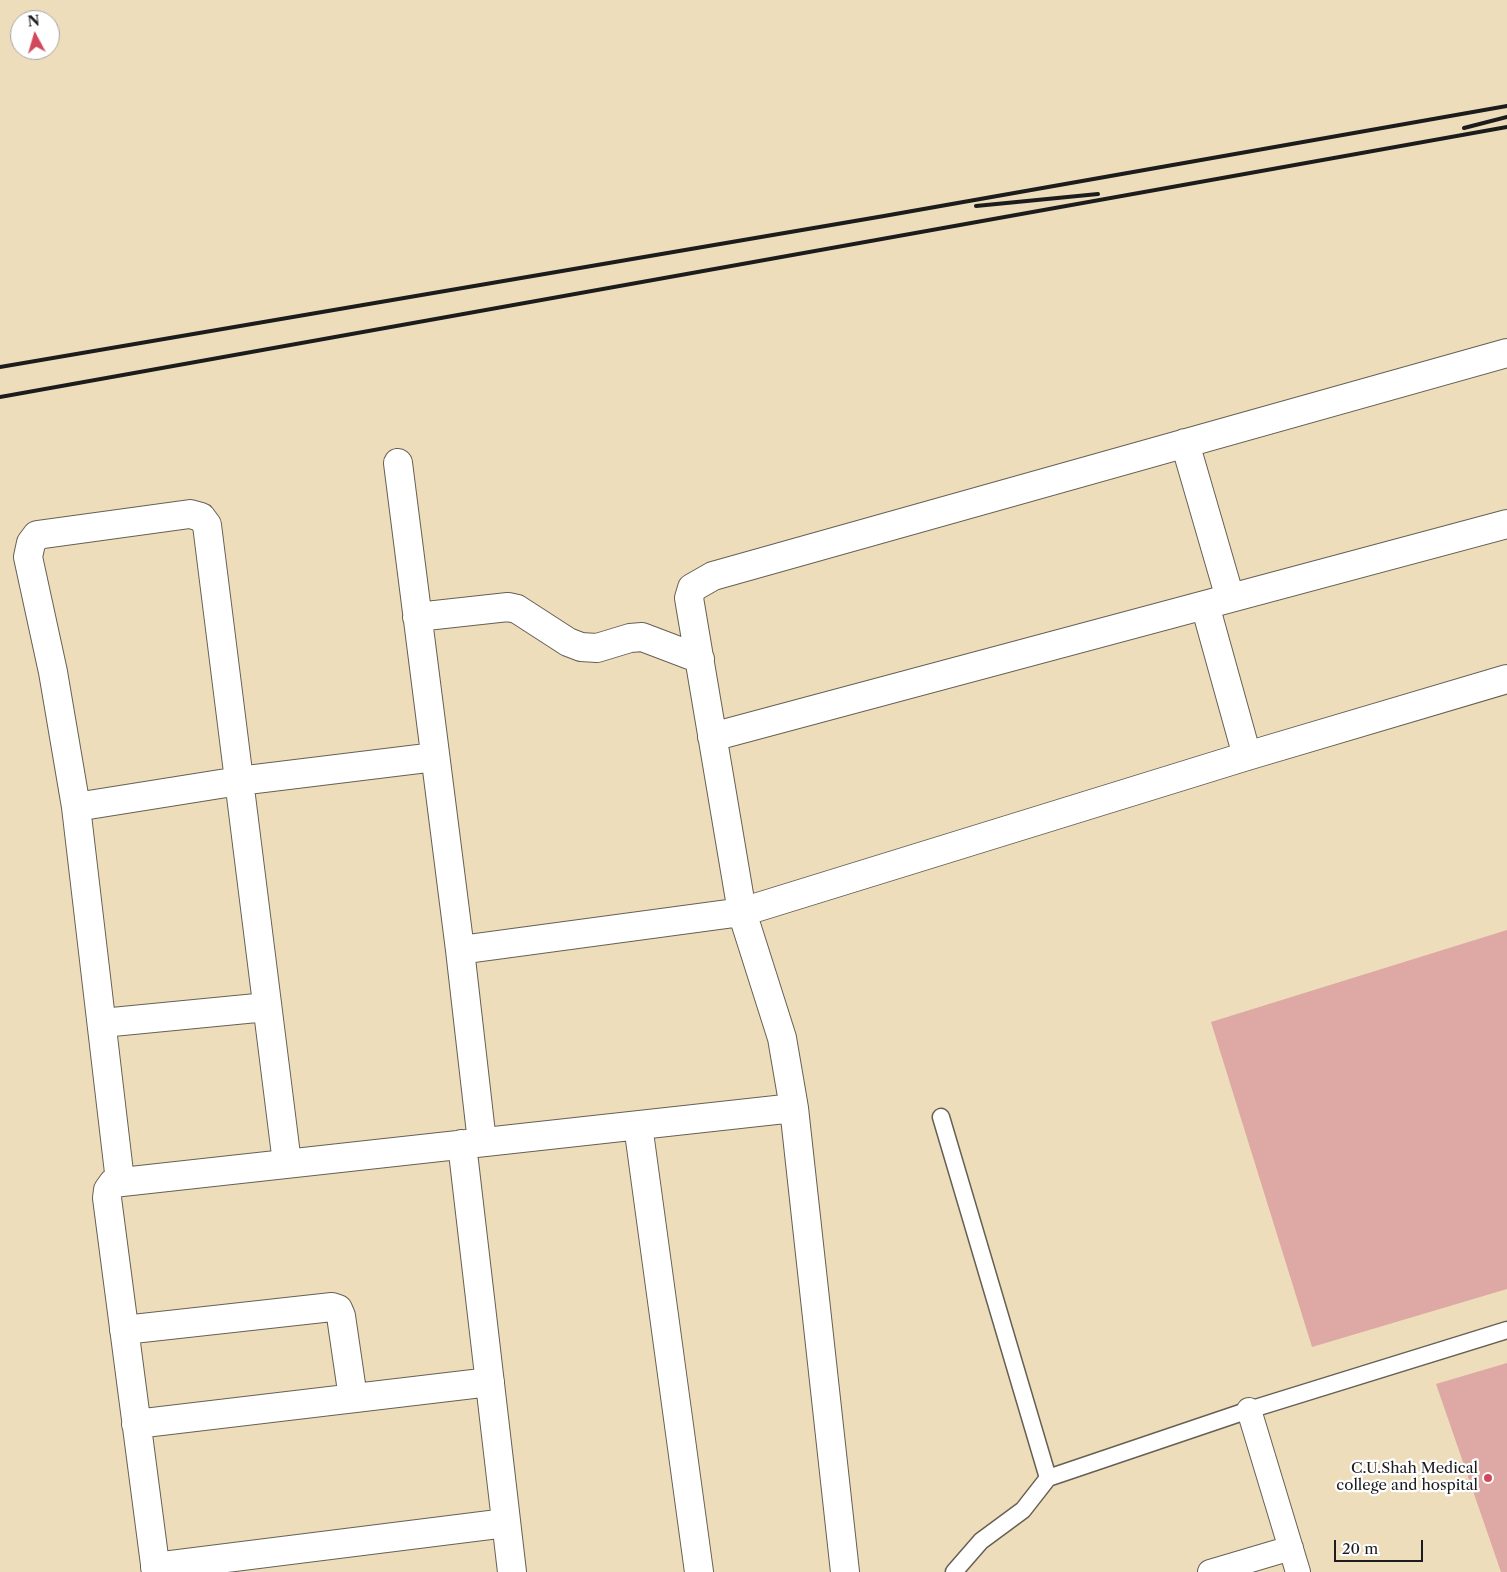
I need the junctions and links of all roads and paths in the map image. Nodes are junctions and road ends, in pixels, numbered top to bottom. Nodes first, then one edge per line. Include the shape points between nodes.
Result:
1 (1507, 353) edge
2 (1185, 443) junction
3 (398, 463) dead end
4 (1507, 524) edge
5 (1218, 601) junction
6 (417, 617) junction
7 (700, 659) junction
8 (1507, 679) edge
9 (712, 738) junction
10 (1247, 756) junction
11 (435, 757) junction
12 (239, 781) junction
13 (76, 807) junction
14 (742, 912) junction
15 (460, 950) junction
16 (267, 1007) junction
17 (102, 1023) junction
18 (794, 1108) junction
19 (940, 1117) dead end
20 (638, 1125) junction
21 (472, 1143) junction
22 (287, 1163) junction
23 (120, 1181) junction
24 (124, 1330) junction
25 (1507, 1330) edge
26 (490, 1382) junction
27 (353, 1398) junction
28 (1249, 1410) junction
29 (136, 1424) junction
30 (1048, 1478) junction
31 (506, 1523) junction
32 (1292, 1548) junction
33 (156, 1570) edge
34 (512, 1572) edge
35 (699, 1572) edge
36 (845, 1572) edge
37 (954, 1572) edge
38 (1210, 1572) edge
39 (1298, 1572) edge

1 - 2 street
2 - 5 street
2 - 7 street via 700,581 692,588 690,598
3 - 6 street
4 - 5 street
5 - 9 street
5 - 10 street
6 - 7 street via 508,607 517,609 581,647 597,648 642,637
6 - 11 street
7 - 9 street
8 - 10 street
9 - 14 street
10 - 14 street
11 - 12 street
11 - 15 street
12 - 13 street
12 - 13 street via 207,525 201,517 190,514 37,535 30,543 28,558 53,672
12 - 16 street
13 - 17 street
14 - 15 street
14 - 18 street via 782,1038
15 - 21 street
16 - 17 street
16 - 22 street
17 - 23 street
18 - 20 street
18 - 36 street
19 - 30 lane
20 - 21 street
20 - 35 street
21 - 22 street
21 - 26 street
22 - 23 street
23 - 24 street via 108,1190 107,1198
24 - 27 street via 332,1307 338,1309 341,1316
24 - 29 street
25 - 28 lane
26 - 27 street
26 - 31 street
27 - 29 street
28 - 30 lane
28 - 32 street
29 - 33 street
30 - 37 lane via 1023,1510 981,1541
31 - 33 street
31 - 34 street
32 - 38 street
32 - 39 street

